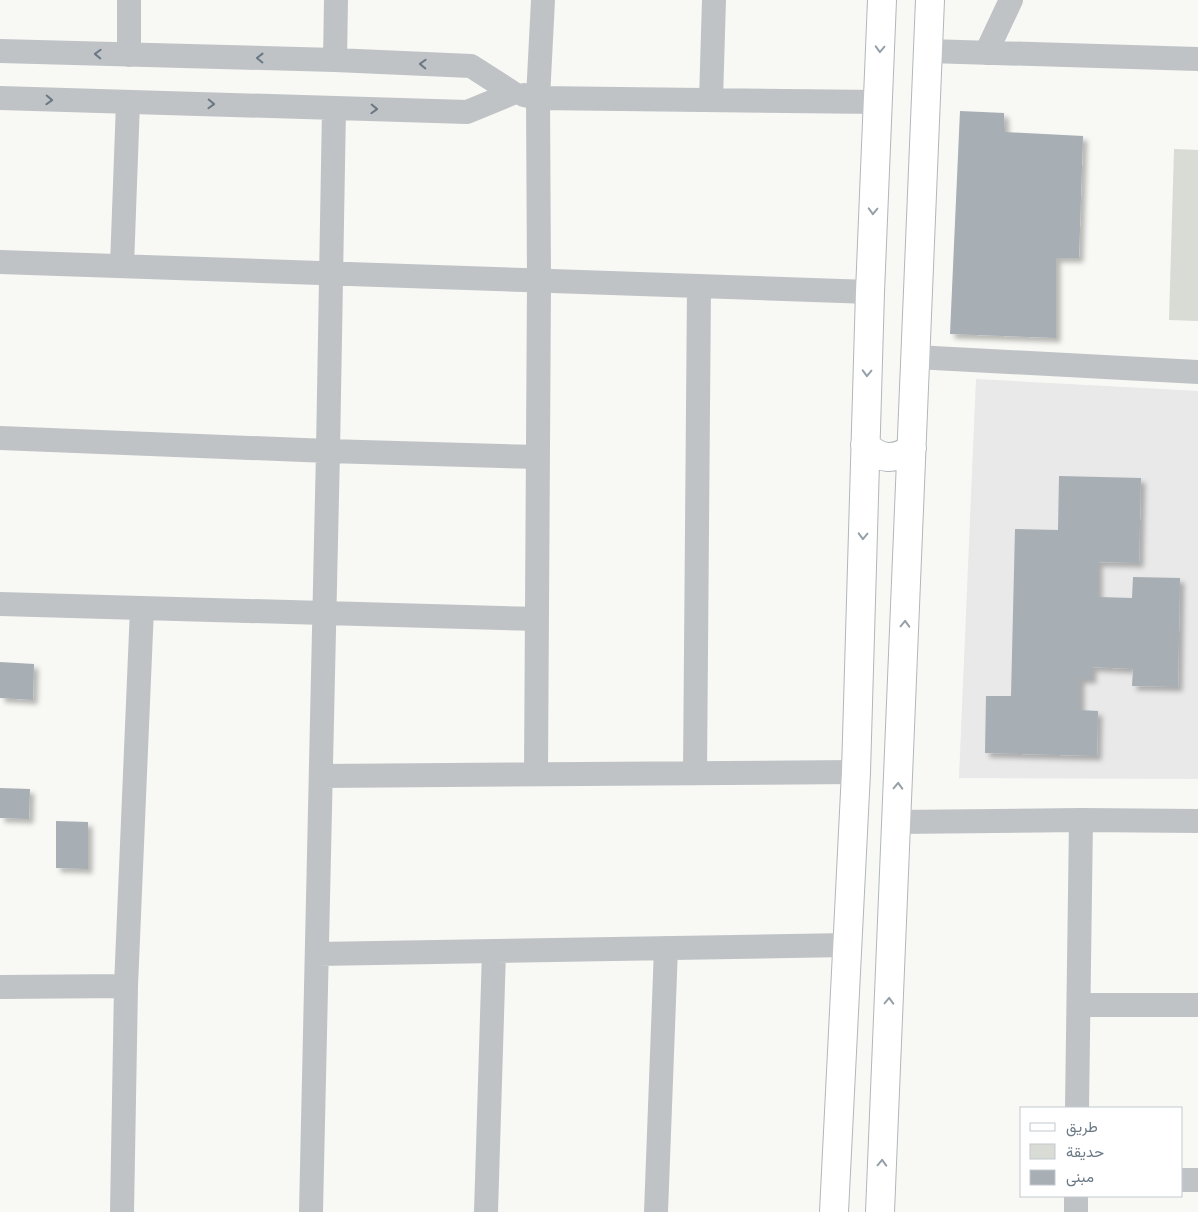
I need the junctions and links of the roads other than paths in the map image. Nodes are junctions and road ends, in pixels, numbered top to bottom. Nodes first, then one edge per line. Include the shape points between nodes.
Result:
1 (129, 0) edge
2 (336, 0) edge
3 (543, 0) edge
4 (714, 0) edge
5 (882, 0) edge
6 (930, 0) edge
7 (1011, 0) edge
8 (0, 51) edge
9 (928, 51) junction
10 (986, 52) junction
11 (130, 55) junction
12 (1198, 58) edge
13 (335, 60) junction
14 (512, 93) junction
15 (0, 98) edge
16 (538, 98) junction
17 (711, 100) junction
18 (128, 102) junction
19 (878, 102) junction
20 (334, 108) junction
21 (0, 262) edge
22 (122, 266) junction
23 (332, 274) junction
24 (539, 281) junction
25 (699, 286) junction
26 (870, 292) junction
27 (916, 357) junction
28 (1198, 372) edge
29 (0, 438) edge
30 (865, 445) junction
31 (912, 448) junction
32 (328, 451) junction
33 (538, 457) junction
34 (0, 604) edge
35 (142, 608) junction
36 (325, 613) junction
37 (537, 619) junction
38 (856, 772) junction
39 (694, 773) junction
40 (536, 774) junction
41 (321, 776) junction
42 (1082, 820) junction
43 (1198, 821) edge
44 (897, 822) junction
45 (848, 945) junction
46 (666, 948) junction
47 (494, 951) junction
48 (317, 954) junction
49 (126, 986) junction
50 (0, 987) edge
51 (1079, 1005) junction
52 (1198, 1005) edge
53 (1077, 1107) edge
54 (1183, 1180) edge
55 (1198, 1180) edge
56 (1076, 1197) edge
57 (122, 1212) edge
58 (311, 1212) edge
59 (486, 1212) edge
60 (656, 1212) edge
61 (834, 1212) edge
62 (880, 1212) edge
63 (1076, 1212) edge

1 - 11 street
2 - 13 street
3 - 16 street
4 - 17 street
5 -> 19 main road
6 - 9 main road
7 - 10 street
11 -> 8 street
9 - 10 street
9 - 27 main road
10 - 12 street
13 -> 11 street
14 -> 13 street via 472,66
14 - 16 street
20 -> 14 street via 467,112
15 -> 18 street
16 - 17 street
16 - 24 street
17 - 19 street
18 -> 20 street
18 - 22 street
19 -> 26 main road
20 - 23 street
21 - 22 street
22 - 23 street
23 - 24 street
23 - 32 street
24 - 25 street
24 - 33 street
25 - 26 street
25 - 39 street
26 -> 30 main road
27 - 28 street
27 - 31 main road
29 - 32 street
30 - 31 main road via 888,457 905,454
30 -> 38 main road
44 -> 31 main road
32 - 33 street
32 - 36 street
33 - 37 street
34 - 35 street
35 - 36 street
35 - 49 street
36 - 37 street
36 - 41 street
37 - 40 street
38 - 39 street
38 - 45 main road
39 - 40 street
40 - 41 street
41 - 48 street
42 - 43 street
42 - 44 street
42 - 51 street
62 -> 44 main road
45 - 46 street
45 - 61 main road
46 - 47 street
46 - 60 street
47 - 48 street
47 - 59 street
48 - 58 street
49 - 50 street
49 - 57 street
51 - 52 street
51 - 53 street
54 - 55 street
56 - 63 street

